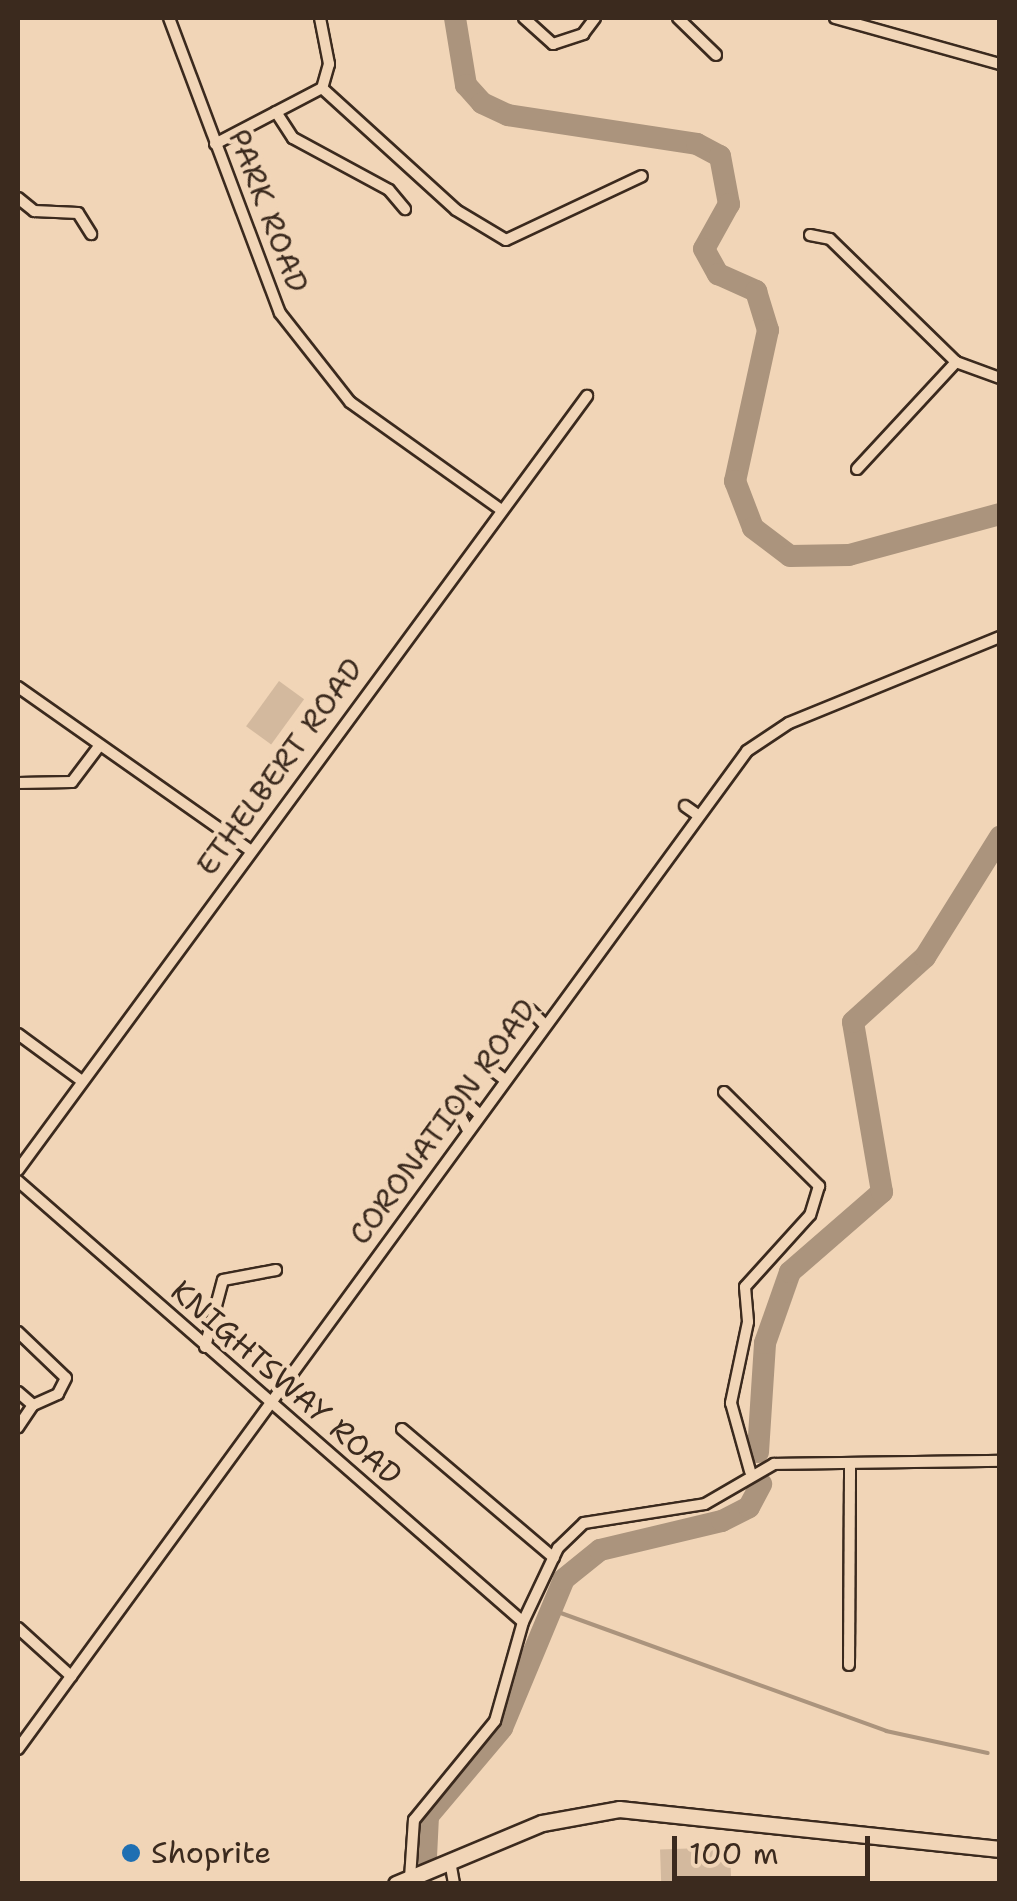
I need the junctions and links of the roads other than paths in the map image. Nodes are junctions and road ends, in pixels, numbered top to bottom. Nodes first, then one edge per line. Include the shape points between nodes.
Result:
1 (169, 18) edge
2 (320, 18) edge
3 (524, 18) edge
4 (595, 18) edge
5 (678, 18) edge
6 (835, 18) edge
7 (716, 55) dead end
8 (1000, 64) edge
9 (322, 88) junction
10 (276, 112) junction
11 (215, 144) junction
12 (642, 176) dead end
13 (18, 198) edge
14 (406, 209) dead end
15 (91, 234) dead end
16 (810, 235) dead end
17 (956, 362) junction
18 (1000, 378) edge
19 (587, 396) dead end
20 (857, 470) dead end
21 (500, 509) junction
22 (1000, 637) edge
23 (18, 687) edge
24 (100, 745) junction
25 (18, 783) edge
26 (686, 806) dead end
27 (698, 816) junction
28 (250, 850) junction
29 (530, 1010) dead end
30 (545, 1025) junction
31 (18, 1034) edge
32 (491, 1068) dead end
33 (82, 1080) junction
34 (505, 1080) junction
35 (724, 1092) dead end
36 (466, 1102) dead end
37 (459, 1113) dead end
38 (480, 1114) junction
39 (468, 1131) junction
40 (18, 1170) edge
41 (18, 1181) edge
42 (276, 1270) dead end
43 (18, 1332) edge
44 (205, 1346) junction
45 (18, 1392) edge
46 (270, 1404) junction
47 (33, 1405) junction
48 (18, 1427) edge
49 (402, 1429) dead end
50 (1000, 1460) edge
51 (850, 1464) junction
52 (750, 1471) junction
53 (554, 1558) junction
54 (523, 1622) junction
55 (18, 1628) edge
56 (850, 1665) dead end
57 (72, 1676) junction
58 (18, 1749) edge
59 (1000, 1849) edge
60 (450, 1861) junction
61 (403, 1881) edge
62 (454, 1884) edge

1 - 11 street, PARK ROAD
2 - 9 street via 330,64
3 - 4 street via 553,44 583,34
5 - 7 street
6 - 8 street
9 - 10 street
9 - 12 street via 456,210 506,240
10 - 11 street
10 - 14 street via 293,138 390,190
11 - 21 street, PARK ROAD via 269,290 299,340 350,402
13 - 15 street via 34,211 78,213
16 - 17 street via 830,239
17 - 18 street
17 - 20 street
19 - 21 street, ETHELBERT ROAD
21 - 28 street, ETHELBERT ROAD
22 - 27 street, CORONATION ROAD via 767,736
23 - 24 street
24 - 25 street via 72,782
24 - 28 street
26 - 27 street
27 - 30 street, CORONATION ROAD
28 - 33 street, ETHELBERT ROAD
29 - 30 street
30 - 34 street, CORONATION ROAD
31 - 33 street
32 - 34 street
33 - 40 street, ETHELBERT ROAD
34 - 38 street, CORONATION ROAD
35 - 52 street via 819,1186 810,1215 745,1287 731,1403
36 - 38 street
37 - 39 street
38 - 39 street, CORONATION ROAD
39 - 46 street, CORONATION ROAD
41 - 44 street, KNIGHTSWAY ROAD
42 - 44 street via 224,1280
43 - 47 street via 66,1378 58,1394
44 - 46 street, KNIGHTSWAY ROAD
45 - 47 street
46 - 54 street, KNIGHTSWAY ROAD
46 - 57 street, CORONATION ROAD
47 - 48 street
49 - 53 street
50 - 51 street
51 - 52 street
51 - 56 street
52 - 53 street via 705,1504 584,1523
53 - 54 street
54 - 61 street via 495,1721 414,1820
55 - 57 street
57 - 58 street, CORONATION ROAD
59 - 60 street via 619,1808 542,1823
60 - 61 street
60 - 62 street

